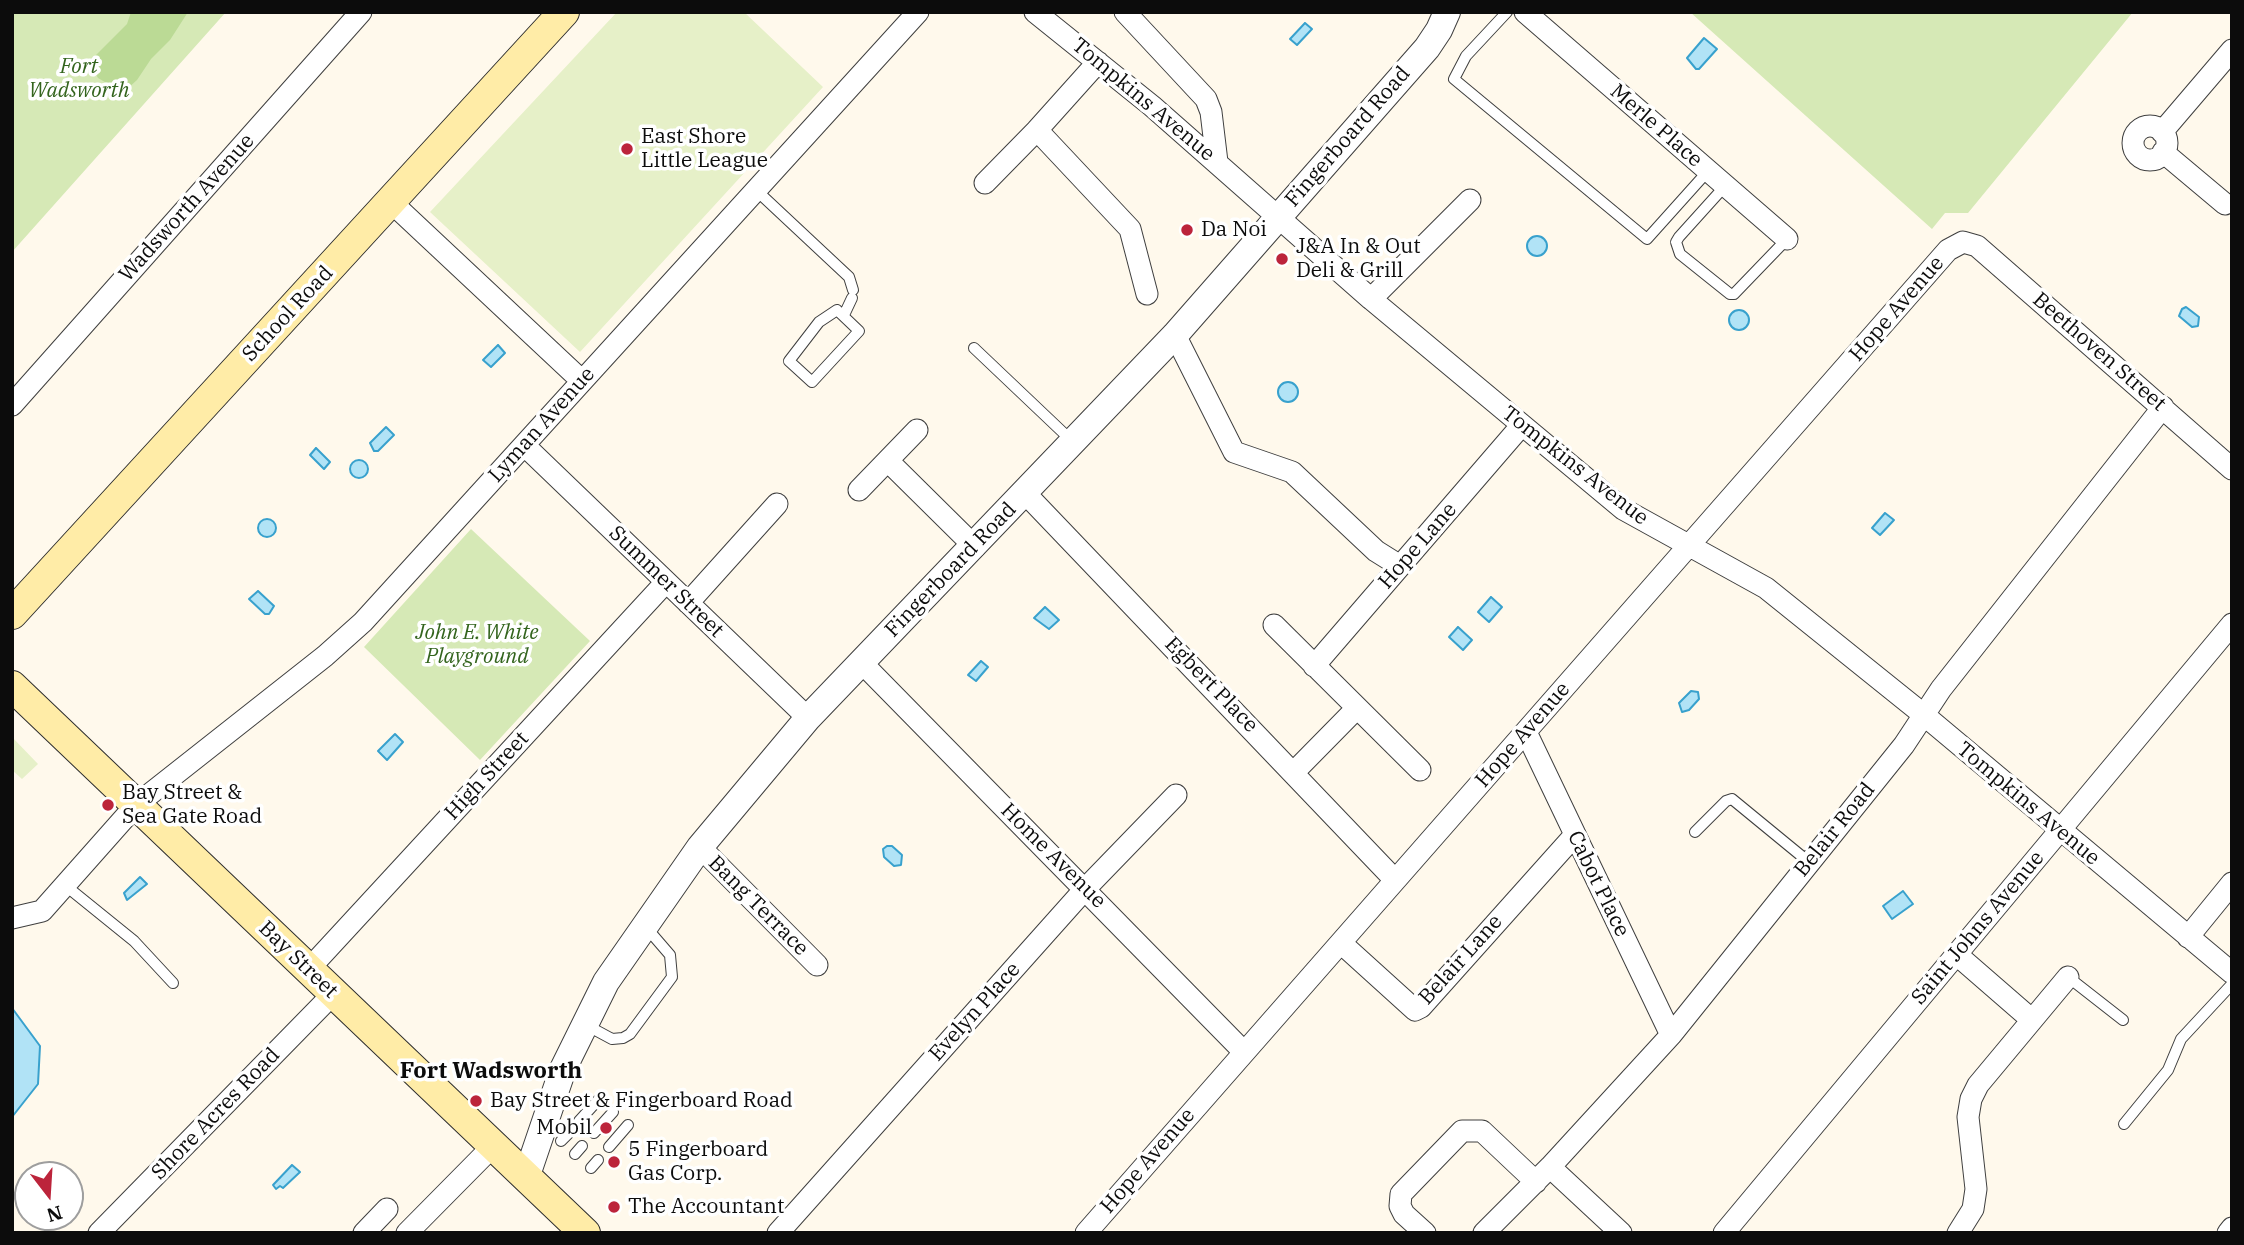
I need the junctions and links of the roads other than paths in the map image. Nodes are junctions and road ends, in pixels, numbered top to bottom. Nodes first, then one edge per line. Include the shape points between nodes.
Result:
1 (361, 12) edge
2 (564, 12) edge
3 (918, 12) edge
4 (1035, 12) edge
5 (1125, 12) edge
6 (1447, 12) edge
7 (1507, 12) edge
8 (1525, 12) edge
9 (2232, 50) edge
10 (1098, 62) junction
11 (1037, 130) junction
12 (1217, 162) junction
13 (1708, 171) junction
14 (985, 183) dead end
15 (1725, 186) junction
16 (756, 190) junction
17 (1470, 200) dead end
18 (391, 202) junction
19 (2225, 204) dead end
20 (1278, 217) junction
21 (1787, 240) joint
22 (1963, 242) joint
23 (1147, 294) dead end
24 (1371, 299) junction
25 (844, 315) junction
26 (1175, 335) junction
27 (974, 348) dead end
28 (582, 381) junction
29 (12, 405) edge
30 (2163, 407) junction
31 (1521, 426) junction
32 (917, 430) dead end
33 (1073, 442) junction
34 (524, 445) junction
35 (888, 461) junction
36 (2232, 469) edge
37 (859, 490) dead end
38 (1024, 492) junction
39 (777, 505) dead end
40 (1689, 545) junction
41 (975, 547) junction
42 (1400, 566) junction
43 (666, 582) junction
44 (688, 603) junction
45 (12, 614) edge
46 (2232, 624) edge
47 (1274, 625) dead end
48 (861, 662) junction
49 (1314, 666) junction
50 (12, 686) edge
51 (1357, 708) junction
52 (1924, 715) junction
53 (808, 718) junction
54 (1526, 732) junction
55 (1420, 770) dead end
56 (1294, 772) junction
57 (1176, 795) dead end
58 (136, 805) junction
59 (2059, 830) junction
60 (1695, 832) dead end
61 (1574, 836) junction
62 (700, 847) junction
63 (1810, 863) junction
64 (1395, 880) junction
65 (2232, 883) edge
66 (66, 886) junction
67 (1085, 889) junction
68 (12, 918) edge
69 (643, 925) junction
70 (2188, 937) junction
71 (1341, 943) junction
72 (1956, 954) junction
73 (817, 965) dead end
74 (309, 971) junction
75 (2232, 973) edge
76 (2068, 977) joint
77 (173, 983) dead end
78 (2232, 984) edge
79 (333, 994) junction
80 (2032, 1020) junction
81 (2123, 1020) dead end
82 (584, 1024) junction
83 (1671, 1035) junction
84 (1243, 1051) junction
85 (598, 1100) dead end
86 (613, 1112) dead end
87 (579, 1121) dead end
88 (2124, 1124) dead end
89 (628, 1125) dead end
90 (594, 1133) dead end
91 (494, 1145) junction
92 (610, 1147) dead end
93 (527, 1175) junction
94 (1543, 1175) junction
95 (387, 1209) dead end
96 (2232, 1228) edge
97 (99, 1233) edge
98 (364, 1233) edge
99 (407, 1233) edge
100 (586, 1233) edge
101 (778, 1233) edge
102 (1086, 1233) edge
103 (1425, 1233) edge
104 (1484, 1233) edge
105 (1621, 1233) edge
106 (1724, 1233) edge
107 (1958, 1233) edge
108 (2228, 1233) edge

1 - 29 street, Wadsworth Avenue
2 - 18 main road, School Road
3 - 16 street, Lyman Avenue
4 - 10 street, Tompkins Avenue
5 - 12 street via 1206,99
6 - 20 street, Fingerboard Road via 1427,48
7 - 13 lane via 1466,57 1454,79 1647,239
8 - 13 street, Merle Place
9 - 19 street via 2163,142
10 - 11 street
10 - 12 street, Tompkins Avenue
11 - 14 street
11 - 23 street via 1130,229
12 - 20 street, Tompkins Avenue
13 - 15 street, Merle Place
15 - 21 street, Merle Place
15 - 21 lane via 1679,237 1680,254 1734,294
16 - 25 lane via 849,277 852,294
16 - 28 street, Lyman Avenue
17 - 24 street
18 - 28 street
18 - 45 main road, School Road
20 - 24 street, Tompkins Avenue
20 - 26 street, Fingerboard Road
22 - 30 street, Beethoven Street via 1978,246
22 - 40 street, Hope Avenue via 1948,250
24 - 31 street, Tompkins Avenue
25 - 25 lane via 859,331 812,382 789,361 819,322 837,310
26 - 33 street, Fingerboard Road
26 - 42 street via 1234,452 1292,472 1376,551
27 - 33 lane
28 - 34 street, Lyman Avenue
30 - 36 street, Beethoven Street
30 - 52 street, Belair Road
31 - 40 street, Tompkins Avenue via 1623,509
31 - 42 street, Hope Lane
32 - 35 street
33 - 38 street, Fingerboard Road
34 - 43 street, Summer Street
34 - 58 street, Lyman Avenue via 344,640
35 - 37 street
35 - 41 street
38 - 41 street, Fingerboard Road
38 - 56 street, Egbert Place
39 - 44 street
40 - 52 street, Tompkins Avenue via 1766,589
40 - 54 street, Hope Avenue
41 - 48 street, Fingerboard Road
42 - 49 street, Hope Lane
43 - 44 street, Summer Street
43 - 74 street, High Street
44 - 53 street, Summer Street
46 - 59 street, Saint Johns Avenue
47 - 49 street
48 - 53 street, Fingerboard Road
48 - 67 street, Home Avenue
49 - 51 street
50 - 58 main road, Bay Street
51 - 55 street
51 - 56 street
52 - 59 street, Tompkins Avenue
52 - 63 street, Belair Road
53 - 62 street, Fingerboard Road
54 - 61 street, Cabot Place
54 - 64 street, Hope Avenue
56 - 64 street, Egbert Place
57 - 67 street, Evelyn Place
58 - 66 street, Lyman Avenue
58 - 74 main road, Bay Street
59 - 70 street, Tompkins Avenue
59 - 72 street, Saint Johns Avenue
60 - 63 lane via 1726,801 1734,800
61 - 71 street, Belair Lane via 1422,1007 1415,1010
61 - 83 street, Cabot Place
62 - 69 street, Fingerboard Road
62 - 73 street, Bang Terrace
63 - 83 street, Belair Road
64 - 71 street, Hope Avenue
65 - 70 street
66 - 68 street, Lyman Avenue via 42,911
66 - 77 lane via 134,941
67 - 84 street, Home Avenue
67 - 101 street, Evelyn Place
69 - 82 street, Fingerboard Road
69 - 82 lane via 670,955 672,977 623,1038 612,1039
70 - 75 street, Tompkins Avenue
71 - 84 street, Hope Avenue
72 - 80 street
72 - 106 street, Saint Johns Avenue
74 - 79 main road, Bay Street
76 - 80 street
76 - 81 lane
78 - 88 lane via 2181,1039 2168,1070
79 - 91 main road, Bay Street
79 - 97 street, Shore Acres Road
80 - 107 street via 1971,1099 1968,1117 1976,1189 1973,1209
82 - 93 street, Fingerboard Road via 563,1069
83 - 94 street, Belair Road
84 - 102 street, Hope Avenue
85 - 87 lane
86 - 90 lane
89 - 92 lane
91 - 93 main road, Bay Street
91 - 99 street
93 - 100 main road, Bay Street
94 - 103 street via 1482,1131 1462,1132 1401,1194 1400,1206
94 - 104 street, Belair Road
94 - 105 street
95 - 98 street
96 - 108 street

